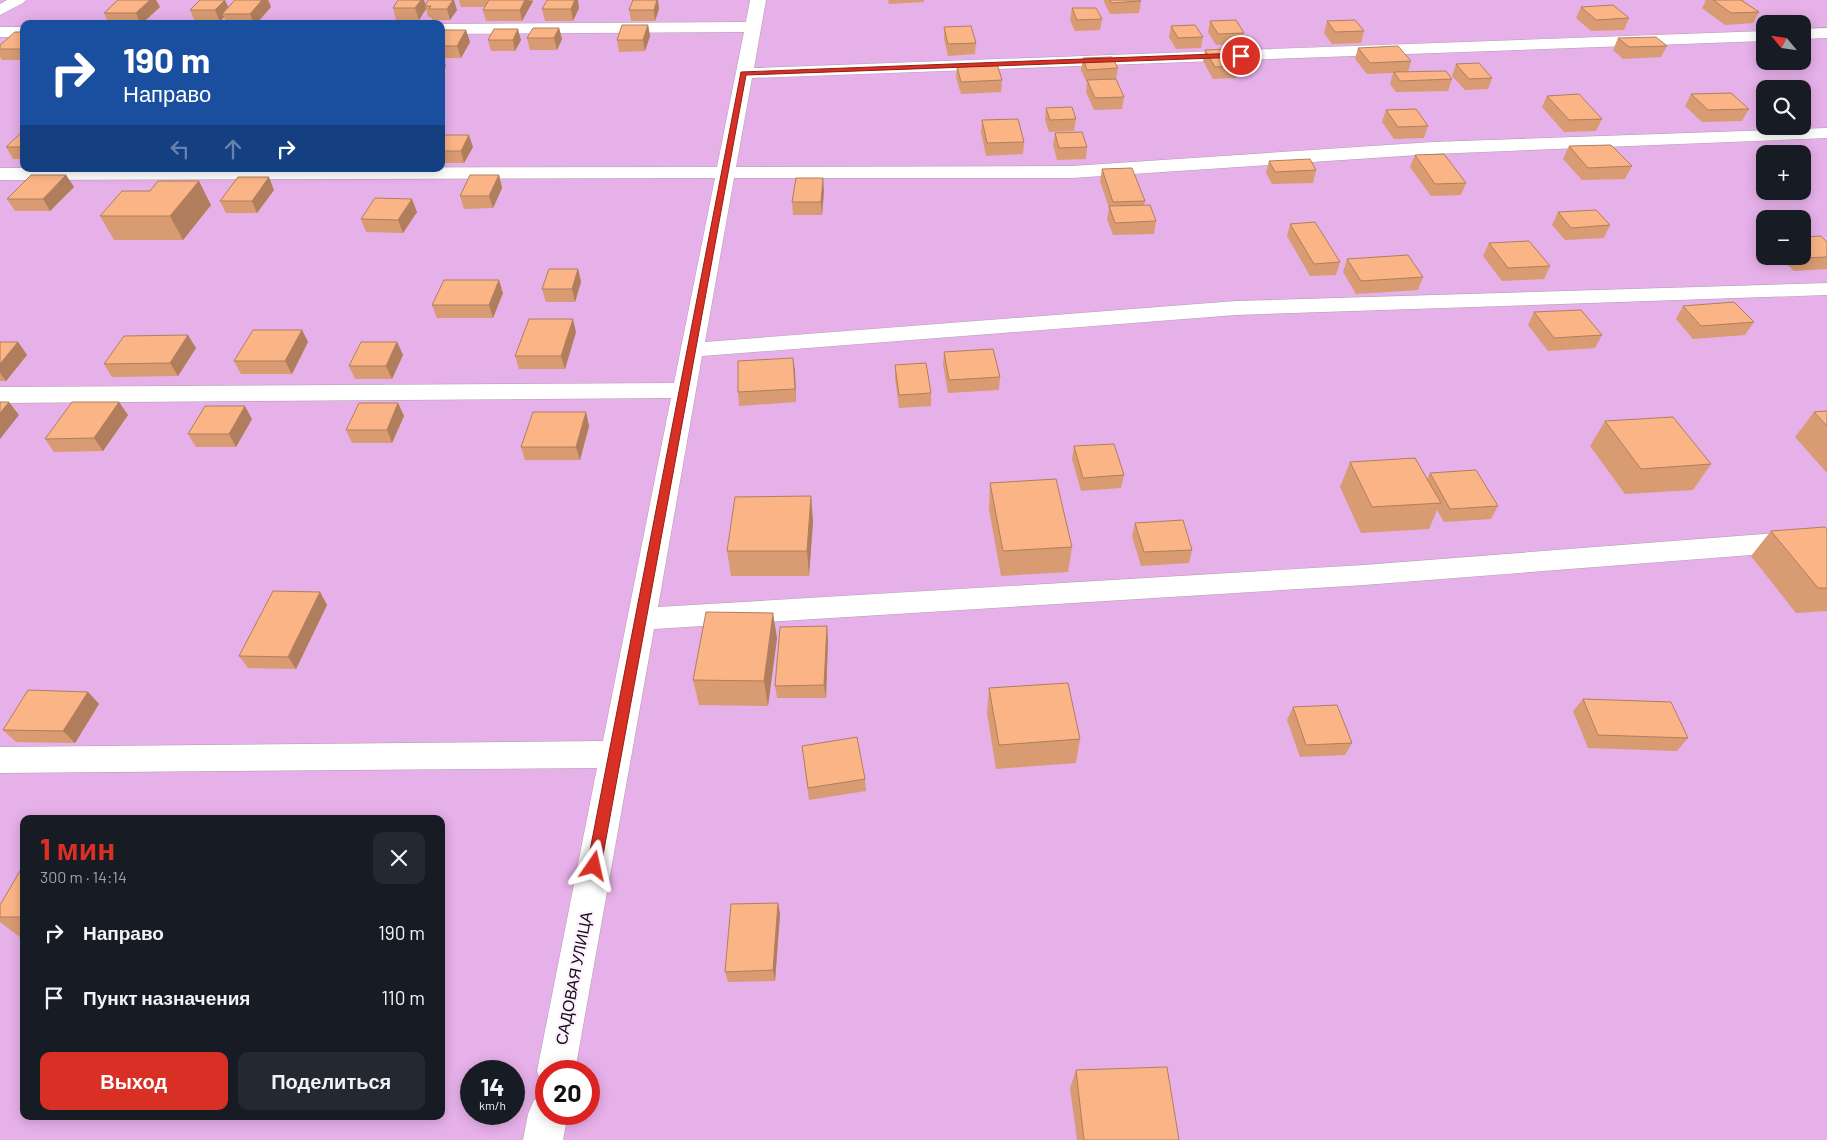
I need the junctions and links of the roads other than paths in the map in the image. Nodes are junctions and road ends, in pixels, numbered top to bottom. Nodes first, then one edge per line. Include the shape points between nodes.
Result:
1 (18, 0) edge
2 (758, 0) edge
3 (0, 10) edge
4 (752, 27) junction
5 (445, 29) edge
6 (0, 32) edge
7 (20, 32) edge
8 (1811, 34) edge
9 (1827, 34) edge
10 (1756, 36) edge
11 (743, 73) junction
12 (1827, 133) edge
13 (725, 172) junction
14 (0, 174) edge
15 (1827, 289) edge
16 (691, 350) junction
17 (684, 390) junction
18 (0, 395) edge
19 (1827, 539) edge
20 (641, 619) junction
21 (615, 754) junction
22 (0, 760) edge
23 (558, 1060) edge
24 (546, 1125) edge
25 (543, 1140) edge

1 - 3 lane
2 - 4 lane, САДОВАЯ УЛИЦА
4 - 5 lane
4 - 11 lane, САДОВАЯ УЛИЦА
6 - 7 lane
8 - 9 lane
10 - 11 lane
11 - 13 lane, САДОВАЯ УЛИЦА
12 - 13 lane via 1433,148 1072,172
13 - 14 lane
13 - 16 lane, САДОВАЯ УЛИЦА
15 - 16 lane via 1236,308
16 - 17 lane, САДОВАЯ УЛИЦА
17 - 18 lane
17 - 20 lane, САДОВАЯ УЛИЦА
19 - 20 lane via 1364,575
20 - 21 lane, САДОВАЯ УЛИЦА
21 - 22 lane
21 - 23 lane, САДОВАЯ УЛИЦА
24 - 25 lane

